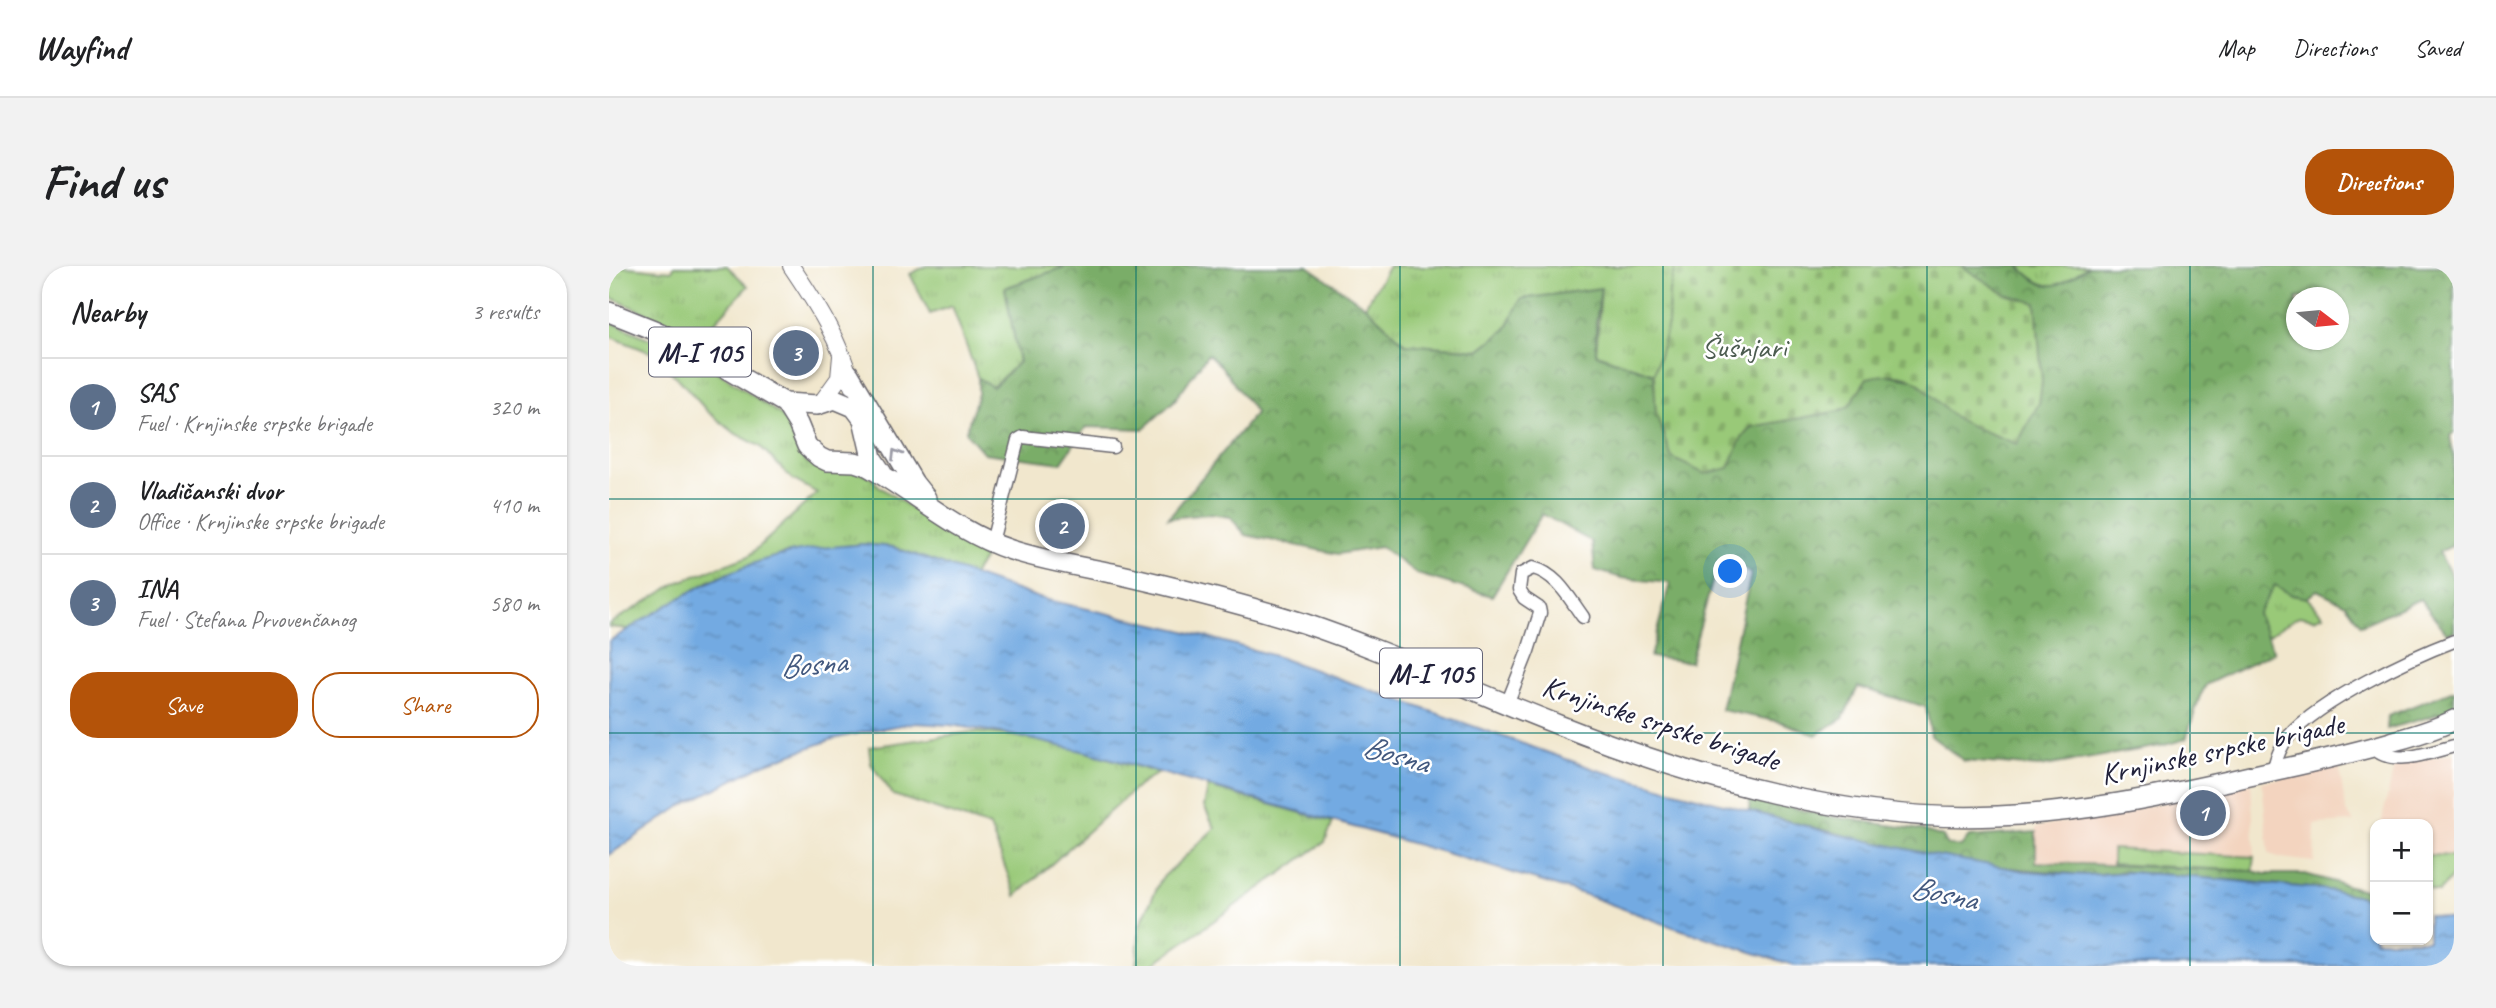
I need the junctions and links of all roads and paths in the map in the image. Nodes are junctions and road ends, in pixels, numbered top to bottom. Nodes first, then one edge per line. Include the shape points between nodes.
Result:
1 (791, 266) edge
2 (609, 312) edge
3 (840, 350) junction
4 (849, 374) junction
5 (785, 404) junction
6 (819, 404) junction
7 (859, 412) junction
8 (865, 433) junction
9 (804, 438) junction
10 (1113, 447) dead end
11 (844, 460) junction
12 (883, 475) junction
13 (935, 510) junction
14 (992, 542) junction
15 (1583, 617) dead end
16 (2454, 641) edge
17 (1507, 704) junction
18 (2454, 720) edge
19 (2454, 746) edge
20 (2373, 747) junction
21 (2273, 770) junction

1 - 3 street
2 - 5 main road, M-I 105 via 691,348
3 - 4 street
3 - 6 street via 839,378
4 - 7 street
13 -> 4 main road
5 - 6 main road, M-I 105
5 - 9 main road, M-I 105
6 - 7 main road, M-I 105 via 842,400
6 - 9 main road via 806,419
7 - 8 main road
8 - 11 main road via 860,447
8 - 12 main road
9 - 11 main road, M-I 105 via 819,457
10 - 14 street via 1018,440
11 - 12 main road, M-I 105
12 - 13 main road, Krnjinske srpske brigade / M-I 105
13 - 14 main road, Krnjinske srpske brigade / M-I 105
14 - 17 main road, Krnjinske srpske brigade / M-I 105 via 1303,623
15 - 17 street via 1549,574 1533,568 1521,574 1519,590 1540,613
16 - 21 street via 2395,668 2313,716 2289,737
17 - 21 main road, Krnjinske srpske brigade / M-I 105 via 1655,760 1753,787 1835,804 1920,814 1995,817 2062,811 2171,794
18 - 20 main road, Krnjinske srpske brigade / M-I 105
19 - 20 street via 2400,757 2387,756
20 - 21 main road, Krnjinske srpske brigade / M-I 105

